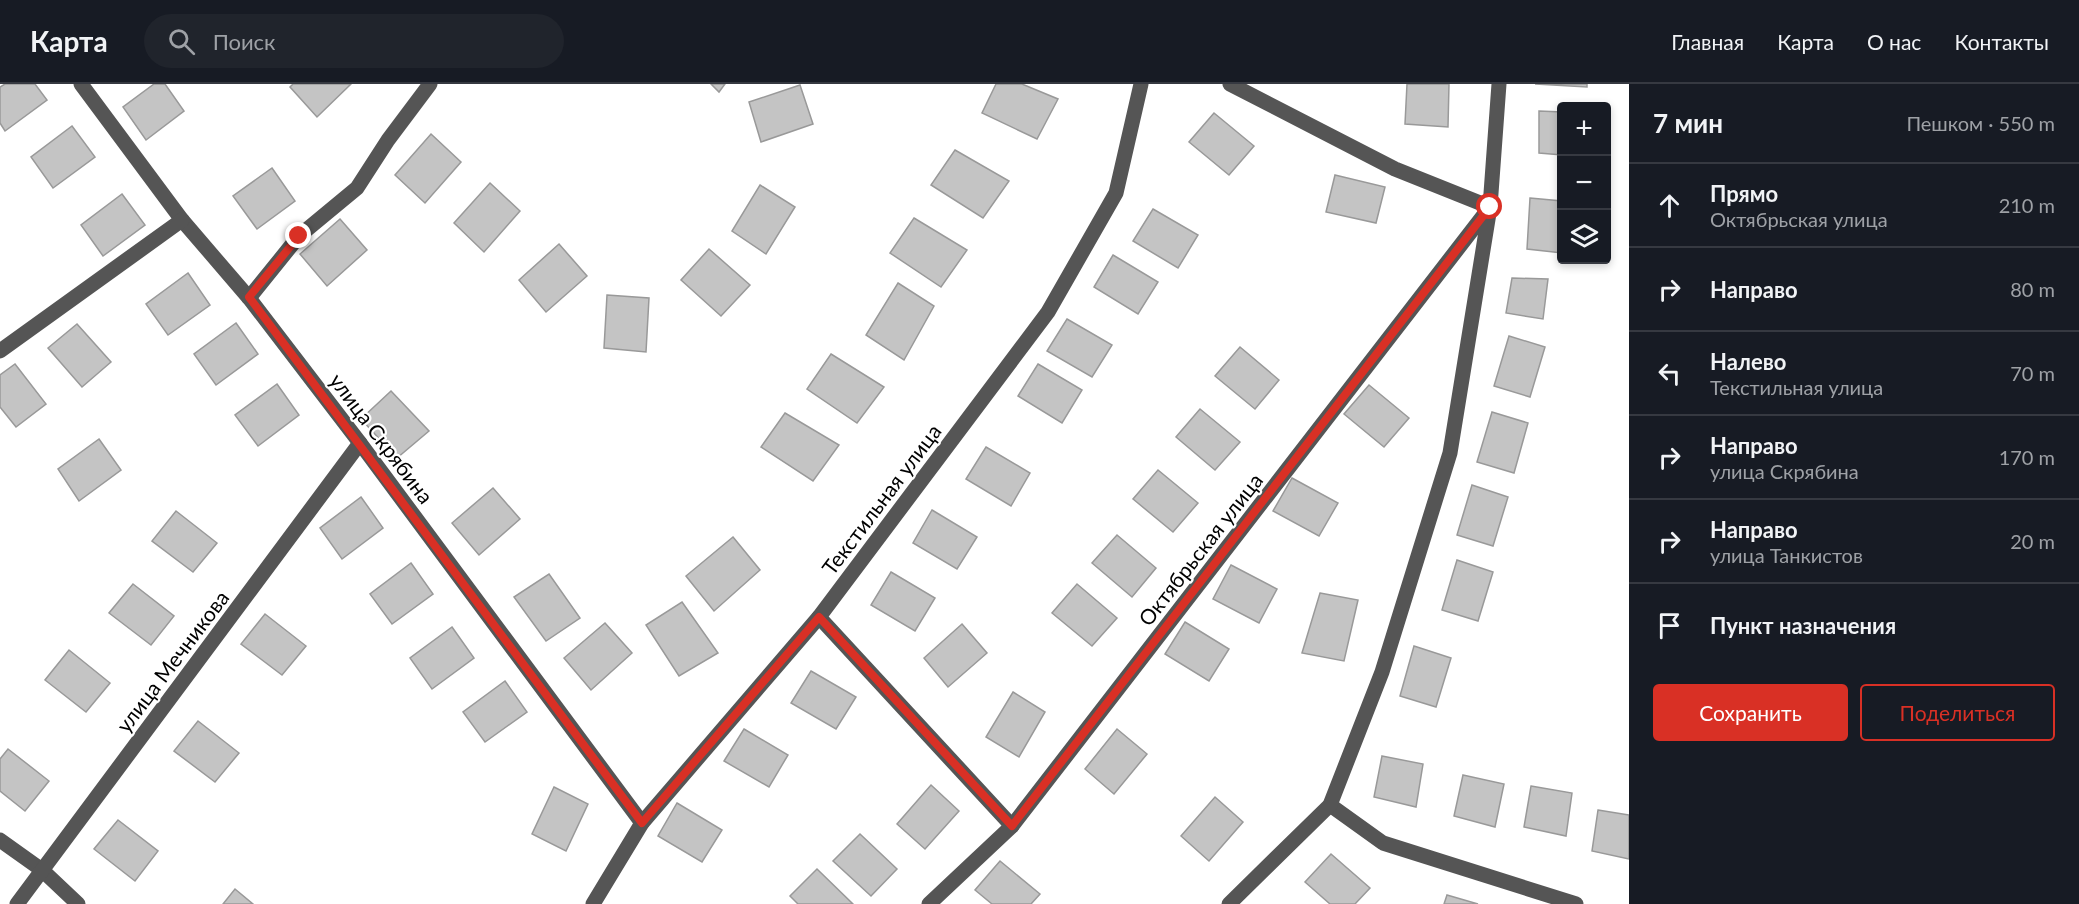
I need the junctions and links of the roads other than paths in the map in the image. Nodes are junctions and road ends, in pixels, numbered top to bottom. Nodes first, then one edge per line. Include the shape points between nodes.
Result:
1 (81, 84) edge
2 (430, 84) edge
3 (1141, 84) edge
4 (1230, 84) edge
5 (1499, 84) edge
6 (1490, 207) junction
7 (182, 220) junction
8 (249, 297) junction
9 (0, 351) edge
10 (360, 443) junction
11 (819, 617) junction
12 (1330, 805) junction
13 (642, 823) junction
14 (1012, 826) junction
15 (0, 840) edge
16 (42, 870) junction
17 (17, 904) edge
18 (78, 904) edge
19 (593, 904) edge
20 (929, 904) edge
21 (1229, 904) edge
22 (1576, 904) edge

1 - 7 street, улица Скрябина
2 - 8 street via 357,188 299,236
3 - 11 street, Текстильная улица via 1116,193 1048,312
4 - 6 street via 1395,169
5 - 6 street
6 - 12 street via 1450,453 1382,672
6 - 14 street, Октябрьская улица
7 - 8 street, улица Скрябина
7 - 9 street
8 - 10 street, улица Скрябина
10 - 13 street, улица Скрябина
10 - 16 street, улица Мечникова
11 - 13 street, Текстильная улица
11 - 14 street
12 - 21 street
12 - 22 street via 1383,843
13 - 19 street, Текстильная улица
14 - 20 street, Октябрьская улица
15 - 16 street
16 - 17 street, улица Мечникова
16 - 18 street

